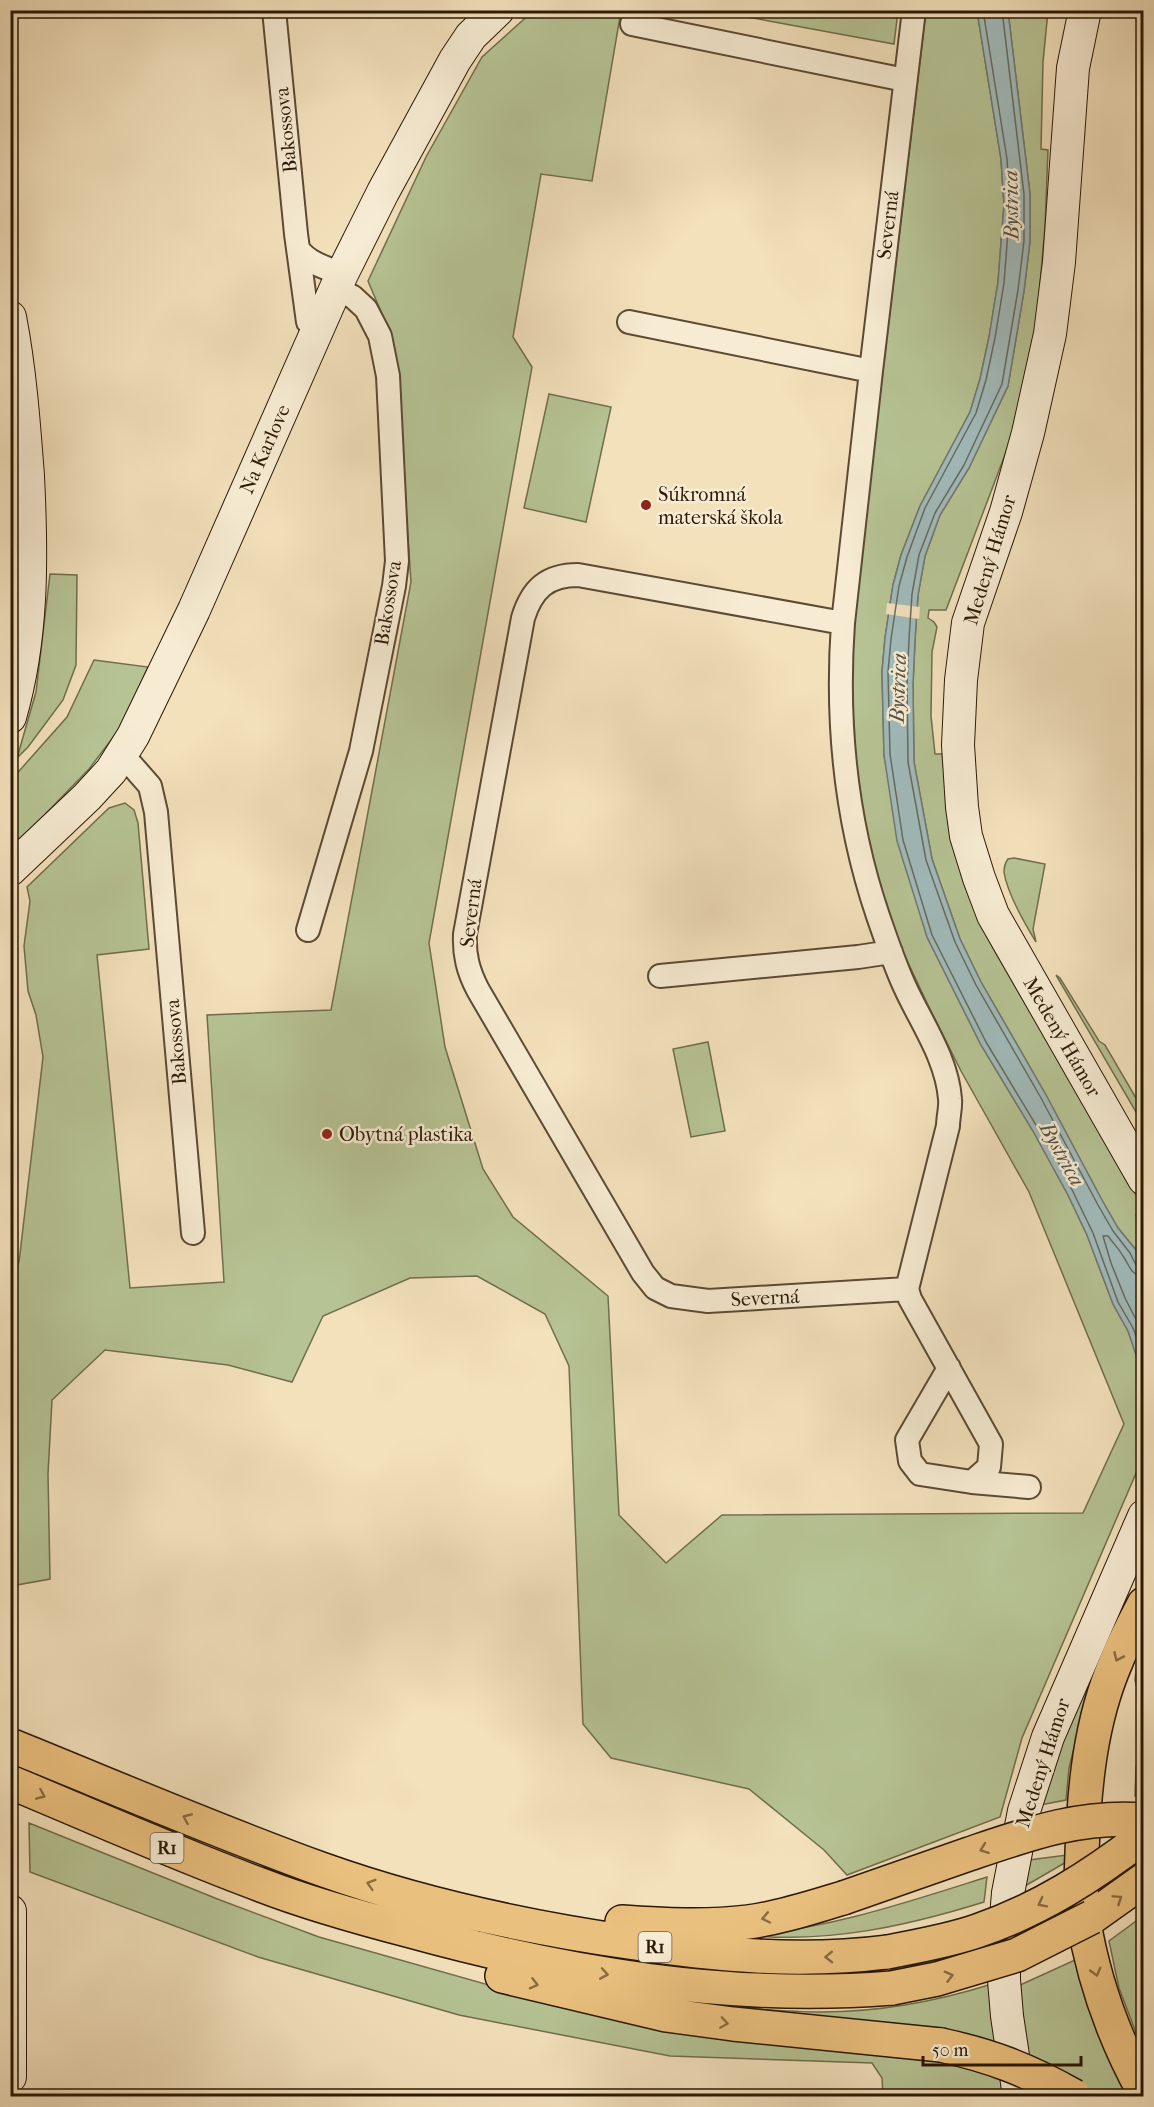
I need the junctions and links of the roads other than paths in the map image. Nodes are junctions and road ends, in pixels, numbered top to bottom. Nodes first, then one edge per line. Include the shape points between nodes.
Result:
1 (274, 10) edge
2 (498, 10) edge
3 (914, 10) edge
4 (1085, 10) edge
5 (632, 24) dead end
6 (905, 80) junction
7 (298, 249) junction
8 (302, 276) junction
9 (337, 286) junction
10 (10, 317) edge
11 (629, 322) dead end
12 (317, 331) junction
13 (871, 371) junction
14 (843, 622) junction
15 (10, 717) edge
16 (122, 753) junction
17 (10, 870) edge
18 (308, 930) dead end
19 (891, 952) junction
20 (660, 976) dead end
21 (1143, 1179) edge
22 (193, 1233) dead end
23 (908, 1289) junction
24 (949, 1368) junction
25 (972, 1482) junction
26 (1029, 1487) dead end
27 (1143, 1516) edge
28 (1143, 1604) edge
29 (10, 1745) edge
30 (10, 1782) edge
31 (1143, 1820) edge
32 (1143, 1836) edge
33 (1143, 1880) edge
34 (264, 1886) junction
35 (427, 1900) junction
36 (10, 1911) edge
37 (10, 2077) edge
38 (1143, 2092) edge
39 (1074, 2096) edge
40 (1019, 2097) edge

1 - 7 street, Bakossova
2 - 9 street, Na Karlove via 471,36 455,60
3 - 6 street, Severná
4 - 21 street, Medený Hámor via 1073,68 1050,334 1006,512 968,623 960,691 960,787 966,836 993,915
5 - 6 street
6 - 13 street, Severná
7 - 8 street, Bakossova
7 - 9 street, Bakossova
8 - 9 street, Bakossova via 306,284
8 - 12 street, Bakossova via 308,322
9 - 12 street, Na Karlove
9 - 18 street, Bakossova via 366,309 380,336 387,376 397,561 361,751
10 - 15 street via 25,430 31,569 24,656
11 - 13 street
12 - 16 street, Na Karlove via 194,610
13 - 14 street, Severná
14 - 19 street, Severná via 842,732 850,803 864,869
14 - 23 street, Severná via 578,575 561,575 546,581 526,606 523,618 465,933 466,965 655,1288 671,1296 708,1301
16 - 17 street, Na Karlove via 87,797
16 - 22 street, Bakossova via 150,786 156,812
19 - 20 street
19 - 23 street, Severná via 938,1055 950,1100 948,1126
23 - 24 street
24 - 25 street via 991,1444 989,1467
24 - 25 street via 907,1440 910,1461 920,1474
25 - 26 street
27 - 40 street, Medený Hámor via 1048,1737 1024,1811 1008,1893 1004,1942 1006,2004
28 -> 38 highway via 1115,1663 1098,1718 1084,1803 1081,1883 1083,1915 1104,2004
35 -> 29 highway, R1 via 313,1866
30 -> 34 highway, R1
31 -> 35 highway, bridge via 1076,1822 1029,1833 843,1898 749,1922 652,1924 506,1904
32 -> 35 highway, R1, bridge via 1093,1874 1022,1914 933,1943 848,1957 709,1953 550,1930
34 -> 33 highway, R1, bridge via 351,1915 486,1952 615,1976 788,1992 839,1992 892,1988 937,1979 1017,1955 1092,1917
34 -> 39 highway, bridge via 320,1922 455,1964 666,2015 941,2045 1016,2066
36 - 37 street

